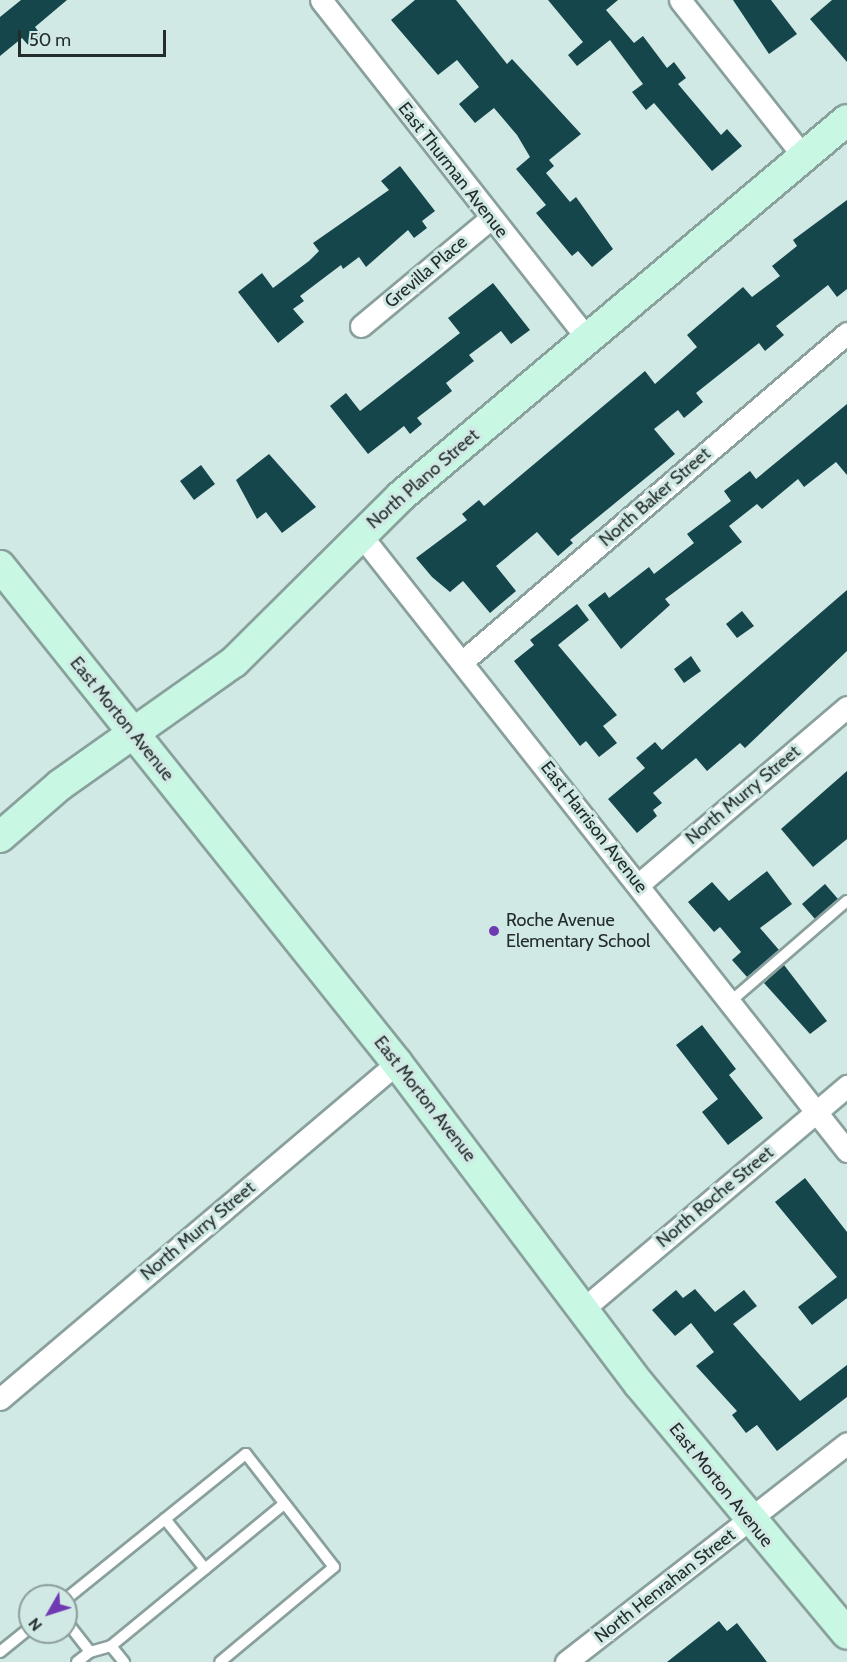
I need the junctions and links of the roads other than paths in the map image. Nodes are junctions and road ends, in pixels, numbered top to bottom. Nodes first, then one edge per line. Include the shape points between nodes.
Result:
1 (321, 0) edge
2 (680, 0) edge
3 (847, 120) edge
4 (804, 157) junction
5 (490, 219) junction
6 (362, 326) dead end
7 (847, 333) edge
8 (588, 339) junction
9 (360, 534) junction
10 (0, 566) edge
11 (463, 662) junction
12 (847, 707) edge
13 (134, 734) junction
14 (0, 837) edge
15 (639, 884) junction
16 (847, 901) edge
17 (731, 1001) junction
18 (397, 1063) junction
19 (847, 1086) edge
20 (817, 1111) junction
21 (847, 1151) edge
22 (583, 1309) junction
23 (0, 1399) edge
24 (847, 1443) edge
25 (284, 1504) junction
26 (165, 1519) junction
27 (749, 1521) junction
28 (205, 1569) junction
29 (78, 1589) edge
30 (847, 1634) edge
31 (78, 1636) edge
32 (18, 1638) edge
33 (111, 1646) junction
34 (0, 1652) edge
35 (90, 1652) junction
36 (77, 1662) edge
37 (124, 1662) edge
38 (220, 1662) edge
39 (566, 1662) edge

1 - 5 street, East Thurman Avenue
2 - 4 street
3 - 4 main road, North Plano Street
4 - 8 main road, North Plano Street
5 - 6 street, Grevilla Place
5 - 8 street, East Thurman Avenue
7 - 11 street, North Baker Street
8 - 9 main road, North Plano Street
9 - 11 street, East Harrison Avenue
9 - 13 main road, North Plano Street via 234,662
10 - 13 main road, East Morton Avenue
11 - 15 street, East Harrison Avenue
12 - 15 street, North Murry Street
13 - 14 main road, North Plano Street
13 - 18 main road, East Morton Avenue
15 - 17 street, East Harrison Avenue
16 - 17 lane
17 - 20 street, East Harrison Avenue
18 - 22 main road, East Morton Avenue
18 - 23 street, North Murry Street
19 - 20 street, North Roche Street
20 - 21 street, East Harrison Avenue
20 - 22 street, North Roche Street
22 - 27 main road, East Morton Avenue
24 - 27 street, North Henrahan Street
25 - 26 lane via 246,1454
25 - 28 lane
25 - 38 lane via 334,1567
26 - 28 lane
26 - 29 lane
27 - 30 main road, East Morton Avenue
27 - 39 street, North Henrahan Street
28 - 33 lane
31 - 35 lane
32 - 34 lane
33 - 35 lane
33 - 37 lane
35 - 36 lane

